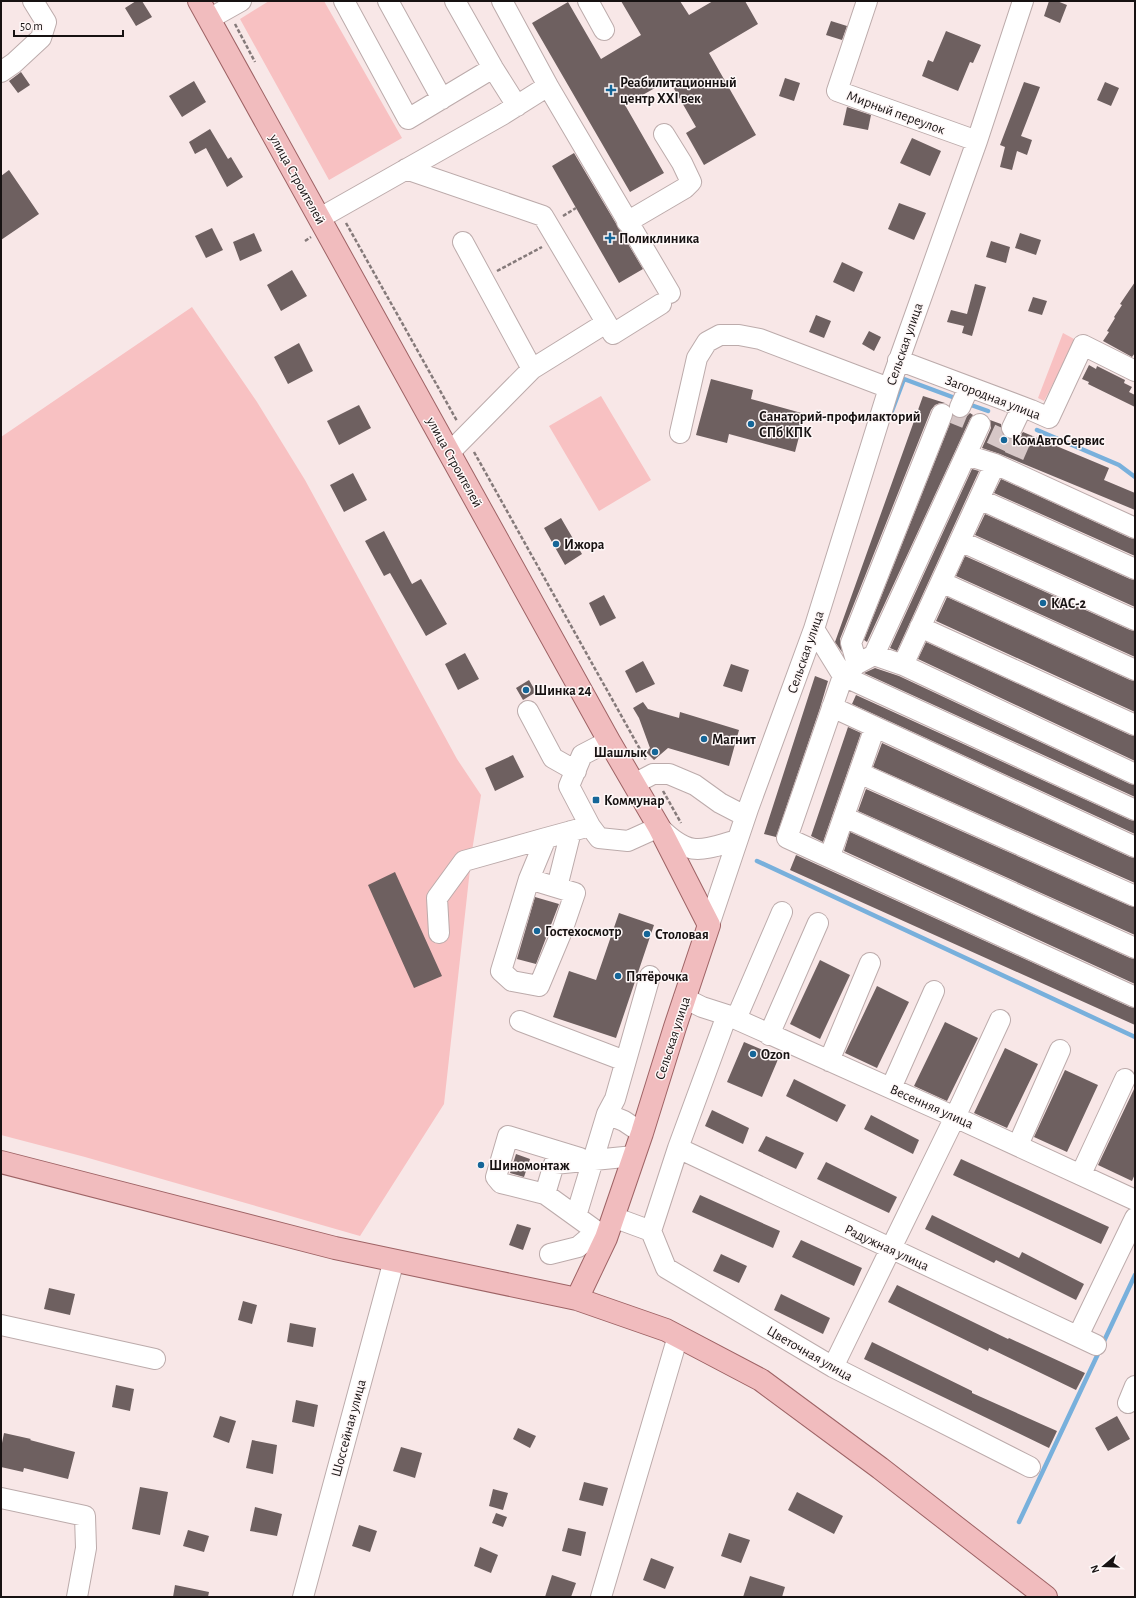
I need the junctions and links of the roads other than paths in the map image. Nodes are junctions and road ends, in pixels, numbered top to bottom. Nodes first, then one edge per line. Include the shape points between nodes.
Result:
1 (33, 1) edge
2 (241, 1) edge
3 (344, 1) edge
4 (388, 1) edge
5 (454, 1) edge
6 (502, 1) edge
7 (588, 1) edge
8 (867, 1) edge
9 (1022, 1) edge
10 (204, 10) edge
11 (604, 30) dead end
12 (493, 68) junction
13 (1, 72) edge
14 (548, 86) junction
15 (442, 99) junction
16 (517, 106) junction
17 (664, 134) dead end
18 (976, 141) junction
19 (406, 169) junction
20 (627, 222) junction
21 (323, 224) junction
22 (463, 242) dead end
23 (606, 323) junction
24 (898, 360) junction
25 (1133, 367) edge
26 (532, 369) junction
27 (968, 387) junction
28 (889, 388) junction
29 (960, 407) tunnel mouth
30 (942, 414) tunnel mouth
31 (980, 424) dead end
32 (680, 433) dead end
33 (449, 453) junction
34 (966, 455) junction
35 (994, 464) junction
36 (979, 499) junction
37 (1135, 528) edge
38 (960, 541) junction
39 (1135, 569) edge
40 (941, 582) junction
41 (1135, 620) edge
42 (920, 627) junction
43 (814, 629) junction
44 (858, 665) junction
45 (903, 666) junction
46 (1135, 670) edge
47 (832, 708) junction
48 (528, 711) dead end
49 (1135, 725) edge
50 (875, 728) junction
51 (609, 741) junction
52 (576, 770) junction
53 (859, 773) junction
54 (1135, 774) edge
55 (634, 784) junction
56 (1135, 810) edge
57 (745, 816) junction
58 (844, 816) junction
59 (590, 826) junction
60 (659, 827) junction
61 (571, 831) junction
62 (546, 838) junction
63 (737, 840) junction
64 (1135, 847) edge
65 (830, 856) junction
66 (529, 879) junction
67 (557, 887) junction
68 (1135, 896) edge
69 (782, 912) dead end
70 (818, 923) dead end
71 (709, 925) junction
72 (439, 933) dead end
73 (1135, 948) edge
74 (870, 963) dead end
75 (650, 976) dead end
76 (934, 991) dead end
77 (1135, 997) edge
78 (684, 998) junction
79 (731, 1017) junction
80 (1000, 1020) dead end
81 (520, 1021) dead end
82 (769, 1035) junction
83 (1060, 1050) dead end
84 (625, 1061) junction
85 (829, 1061) junction
86 (1125, 1079) dead end
87 (891, 1088) junction
88 (607, 1114) junction
89 (955, 1117) junction
90 (642, 1133) junction
91 (1018, 1145) junction
92 (678, 1148) junction
93 (634, 1156) junction
94 (591, 1161) junction
95 (1, 1162) edge
96 (1081, 1174) junction
97 (545, 1194) junction
98 (1135, 1200) edge
99 (576, 1216) junction
100 (613, 1217) junction
101 (1135, 1218) edge
102 (651, 1231) junction
103 (602, 1235) junction
104 (890, 1249) junction
105 (550, 1254) dead end
106 (394, 1260) junction
107 (577, 1299) junction
108 (1, 1325) edge
109 (678, 1336) junction
110 (1078, 1336) junction
111 (1096, 1345) dead end
112 (155, 1359) dead end
113 (833, 1367) junction
114 (1030, 1467) dead end
115 (1, 1498) edge
116 (77, 1597) edge
117 (303, 1597) edge
118 (601, 1597) edge
119 (1046, 1597) edge

1 - 13 street via 46,22 41,38
2 - 10 street
3 - 15 street via 408,119
4 - 15 street
5 - 12 street
6 - 14 street
7 - 11 street
8 - 18 street, Мирный переулок via 837,91
9 - 18 street, Сельская улица
10 - 21 main road, улица Строителей
12 - 15 street
12 - 16 street
14 - 16 street
14 - 20 street
16 - 19 street
17 - 20 street via 691,182
18 - 24 street, Сельская улица
19 - 21 street
19 - 23 street via 543,216
20 - 23 street via 665,299 613,334
21 - 33 main road, улица Строителей
22 - 26 street
23 - 26 street
24 - 27 street, Загородная улица
24 - 28 street, Сельская улица
25 - 27 street, Загородная улица via 1096,360 1083,345 1049,418 1016,419
26 - 33 street
27 - 29 street
28 - 32 street via 760,339 720,335 707,342 697,358
28 - 43 street, Сельская улица
30 - 44 street via 851,643
31 - 34 street
33 - 51 main road, улица Строителей
34 - 35 street
34 - 44 street
35 - 36 street
35 - 37 street
36 - 38 street
36 - 39 street
38 - 40 street
38 - 41 street
40 - 42 street
40 - 46 street
42 - 45 street
42 - 49 street
43 - 44 street
43 - 57 street, Сельская улица
44 - 45 street
44 - 47 street
44 - 56 street
45 - 54 street
47 - 50 street
47 - 65 street via 787,838
48 - 52 street via 553,758
50 - 53 street
50 - 64 street
51 - 52 street via 582,755
51 - 55 main road, улица Строителей
52 - 59 street via 569,786
53 - 58 street
53 - 68 street
55 - 57 street via 653,774 669,774 695,785 720,803
55 - 60 main road, улица Строителей
57 - 63 street, Сельская улица
58 - 65 street
58 - 73 street
59 - 60 street via 599,838 628,842
59 - 61 street
60 - 63 street via 672,840 686,848 701,850
60 - 71 main road, улица Строителей
61 - 62 street
61 - 67 street
62 - 66 street
62 - 72 street via 464,861 437,898
63 - 71 street, Сельская улица
65 - 77 street
66 - 67 street
66 - 67 street via 501,971 512,981 539,986 575,893
69 - 79 street
70 - 82 street
71 - 78 main road, Сельская улица
74 - 85 street
75 - 84 street
76 - 87 street
78 - 79 street, Весенняя улица
78 - 90 main road, Сельская улица
79 - 82 street, Весенняя улица
79 - 92 street
80 - 89 street
81 - 84 street
82 - 85 street, Весенняя улица
83 - 91 street
84 - 88 street via 616,1099
85 - 87 street, Весенняя улица
86 - 96 street
87 - 89 street, Весенняя улица
88 - 90 street
88 - 94 street
89 - 91 street, Весенняя улица
89 - 104 street
90 - 93 main road, Сельская улица
91 - 96 street, Весенняя улица
92 - 102 street
92 - 104 street, Радужная улица
93 - 94 street
93 - 100 main road, Сельская улица
94 - 97 street via 554,1164
94 - 97 street via 508,1136 496,1177 501,1183
94 - 99 street
95 - 106 main road via 335,1248
96 - 98 street, Весенняя улица
97 - 99 street
99 - 103 street
100 - 102 street
100 - 103 main road, Сельская улица
101 - 110 street
102 - 113 street, Цветочная улица via 666,1268
103 - 105 street via 578,1247
103 - 107 main road, Сельская улица
104 - 110 street, Радужная улица
104 - 113 street
106 - 107 main road
106 - 117 street, Шоссейная улица
107 - 109 main road
108 - 112 street
109 - 118 street
109 - 119 main road via 761,1380 880,1468
110 - 111 street, Радужная улица
113 - 114 street, Цветочная улица
115 - 116 street via 85,1516 86,1548

